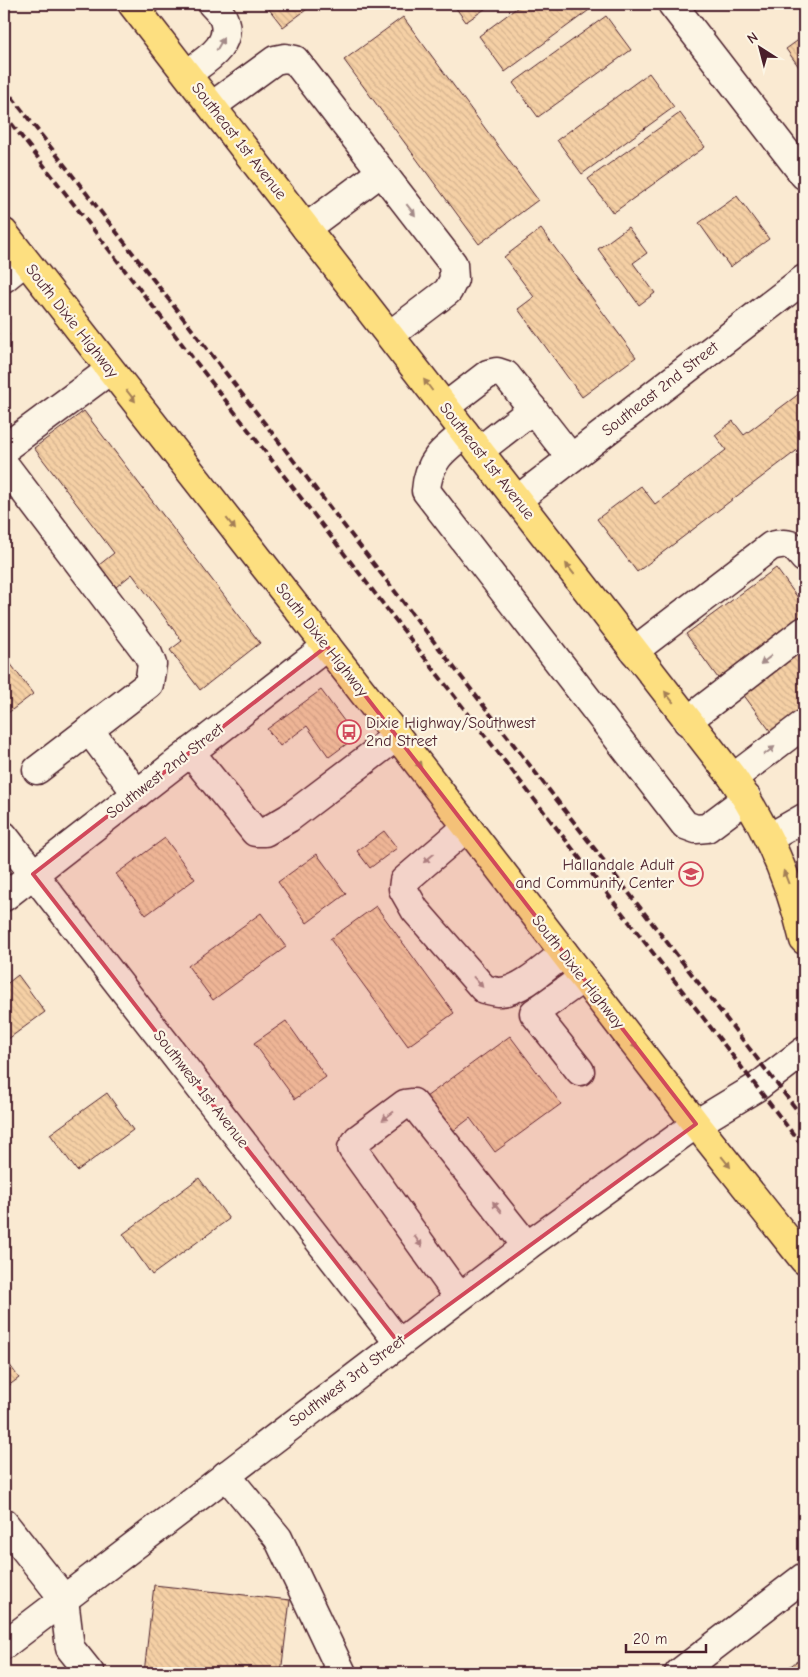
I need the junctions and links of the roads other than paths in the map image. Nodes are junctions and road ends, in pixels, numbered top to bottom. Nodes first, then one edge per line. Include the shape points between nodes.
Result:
1 (132, 4) edge
2 (212, 4) edge
3 (672, 4) edge
4 (187, 74) junction
5 (212, 106) junction
6 (381, 172) junction
7 (804, 175) edge
8 (306, 228) junction
9 (4, 233) edge
10 (26, 261) junction
11 (4, 278) edge
12 (804, 279) edge
13 (390, 335) junction
14 (110, 370) junction
15 (445, 407) junction
16 (533, 409) junction
17 (472, 442) junction
18 (4, 453) edge
19 (571, 458) junction
20 (4, 464) edge
21 (517, 500) junction
22 (804, 558) edge
23 (804, 631) edge
24 (327, 646) junction
25 (634, 651) junction
26 (687, 720) junction
27 (804, 724) edge
28 (89, 730) junction
29 (397, 736) junction
30 (190, 752) junction
31 (37, 770) dead end
32 (740, 788) junction
33 (136, 794) junction
34 (804, 818) edge
35 (467, 827) junction
36 (4, 836) edge
37 (769, 838) junction
38 (33, 874) junction
39 (4, 897) edge
40 (801, 916) edge
41 (804, 940) edge
42 (564, 953) junction
43 (583, 978) junction
44 (804, 1051) edge
45 (580, 1071) dead end
46 (696, 1124) junction
47 (527, 1246) junction
48 (804, 1260) edge
49 (459, 1297) junction
50 (398, 1342) junction
51 (226, 1475) junction
52 (4, 1523) edge
53 (804, 1577) edge
54 (64, 1599) junction
55 (4, 1645) edge
56 (90, 1673) edge
57 (342, 1673) edge
58 (679, 1673) edge

1 - 4 main road, Southeast 1st Avenue
4 -> 2 street via 220,48 223,41 224,19
3 - 7 street
4 - 5 main road, Southeast 1st Avenue
5 - 6 street via 275,60 295,60
5 - 8 main road, Southeast 1st Avenue
6 - 8 street
6 -> 13 street via 453,264 454,279 448,291
8 - 13 main road, Southeast 1st Avenue
9 - 10 main road, South Dixie Highway
10 - 11 street
10 - 14 main road, South Dixie Highway
12 - 19 street, Southeast 2nd Street
15 -> 13 main road, Southeast 1st Avenue
14 - 18 street via 6,447
14 -> 24 main road, South Dixie Highway
15 - 16 street via 488,374 497,372 506,375
15 - 17 main road, Southeast 1st Avenue
16 - 17 street
16 - 19 street
17 - 21 main road, Southeast 1st Avenue
17 - 32 street via 444,449 427,477 426,491 686,825 696,829 707,828
19 - 21 street, Southeast 2nd Street
20 - 28 street via 148,654 152,664 148,684
25 -> 21 main road, Southeast 1st Avenue
22 - 25 street via 796,547 783,543 771,546
23 -> 26 street
24 - 29 main road, South Dixie Highway
24 - 30 street, Southwest 2nd Street
26 -> 25 main road, Southeast 1st Avenue
26 - 32 main road, Southeast 1st Avenue
32 -> 27 street
28 - 31 street
28 - 33 street
29 - 30 street via 289,818 265,832 255,832
29 -> 35 main road, South Dixie Highway
30 - 33 street, Southwest 2nd Street
32 - 37 main road, Southeast 1st Avenue
33 - 38 street, Southwest 2nd Street
34 - 37 street
35 - 42 main road, South Dixie Highway
35 -> 42 street via 404,880 403,889 415,910 484,990 498,992 523,984
36 - 38 street, Southwest 1st Avenue
40 -> 37 main road, Southeast 1st Avenue
38 - 39 street, Southwest 2nd Street
38 - 50 street, Southwest 1st Avenue
40 - 41 main road, Southeast 1st Avenue
42 - 43 main road, South Dixie Highway
43 - 45 street via 534,1013
43 -> 46 main road, South Dixie Highway
44 - 46 street, Southwest 3rd Street via 757,1087
46 - 47 street, Southwest 3rd Street
46 -> 48 main road, South Dixie Highway
47 - 49 street, Southwest 3rd Street
47 -> 49 street via 413,1103 405,1104 358,1139 352,1148
49 - 50 street, Southwest 3rd Street
50 - 51 street, Southwest 3rd Street
51 - 54 street, Southwest 3rd Street
51 - 57 street via 278,1538
52 - 54 street
53 - 58 street
54 - 55 street, Southwest 3rd Street
54 - 56 street via 70,1648

